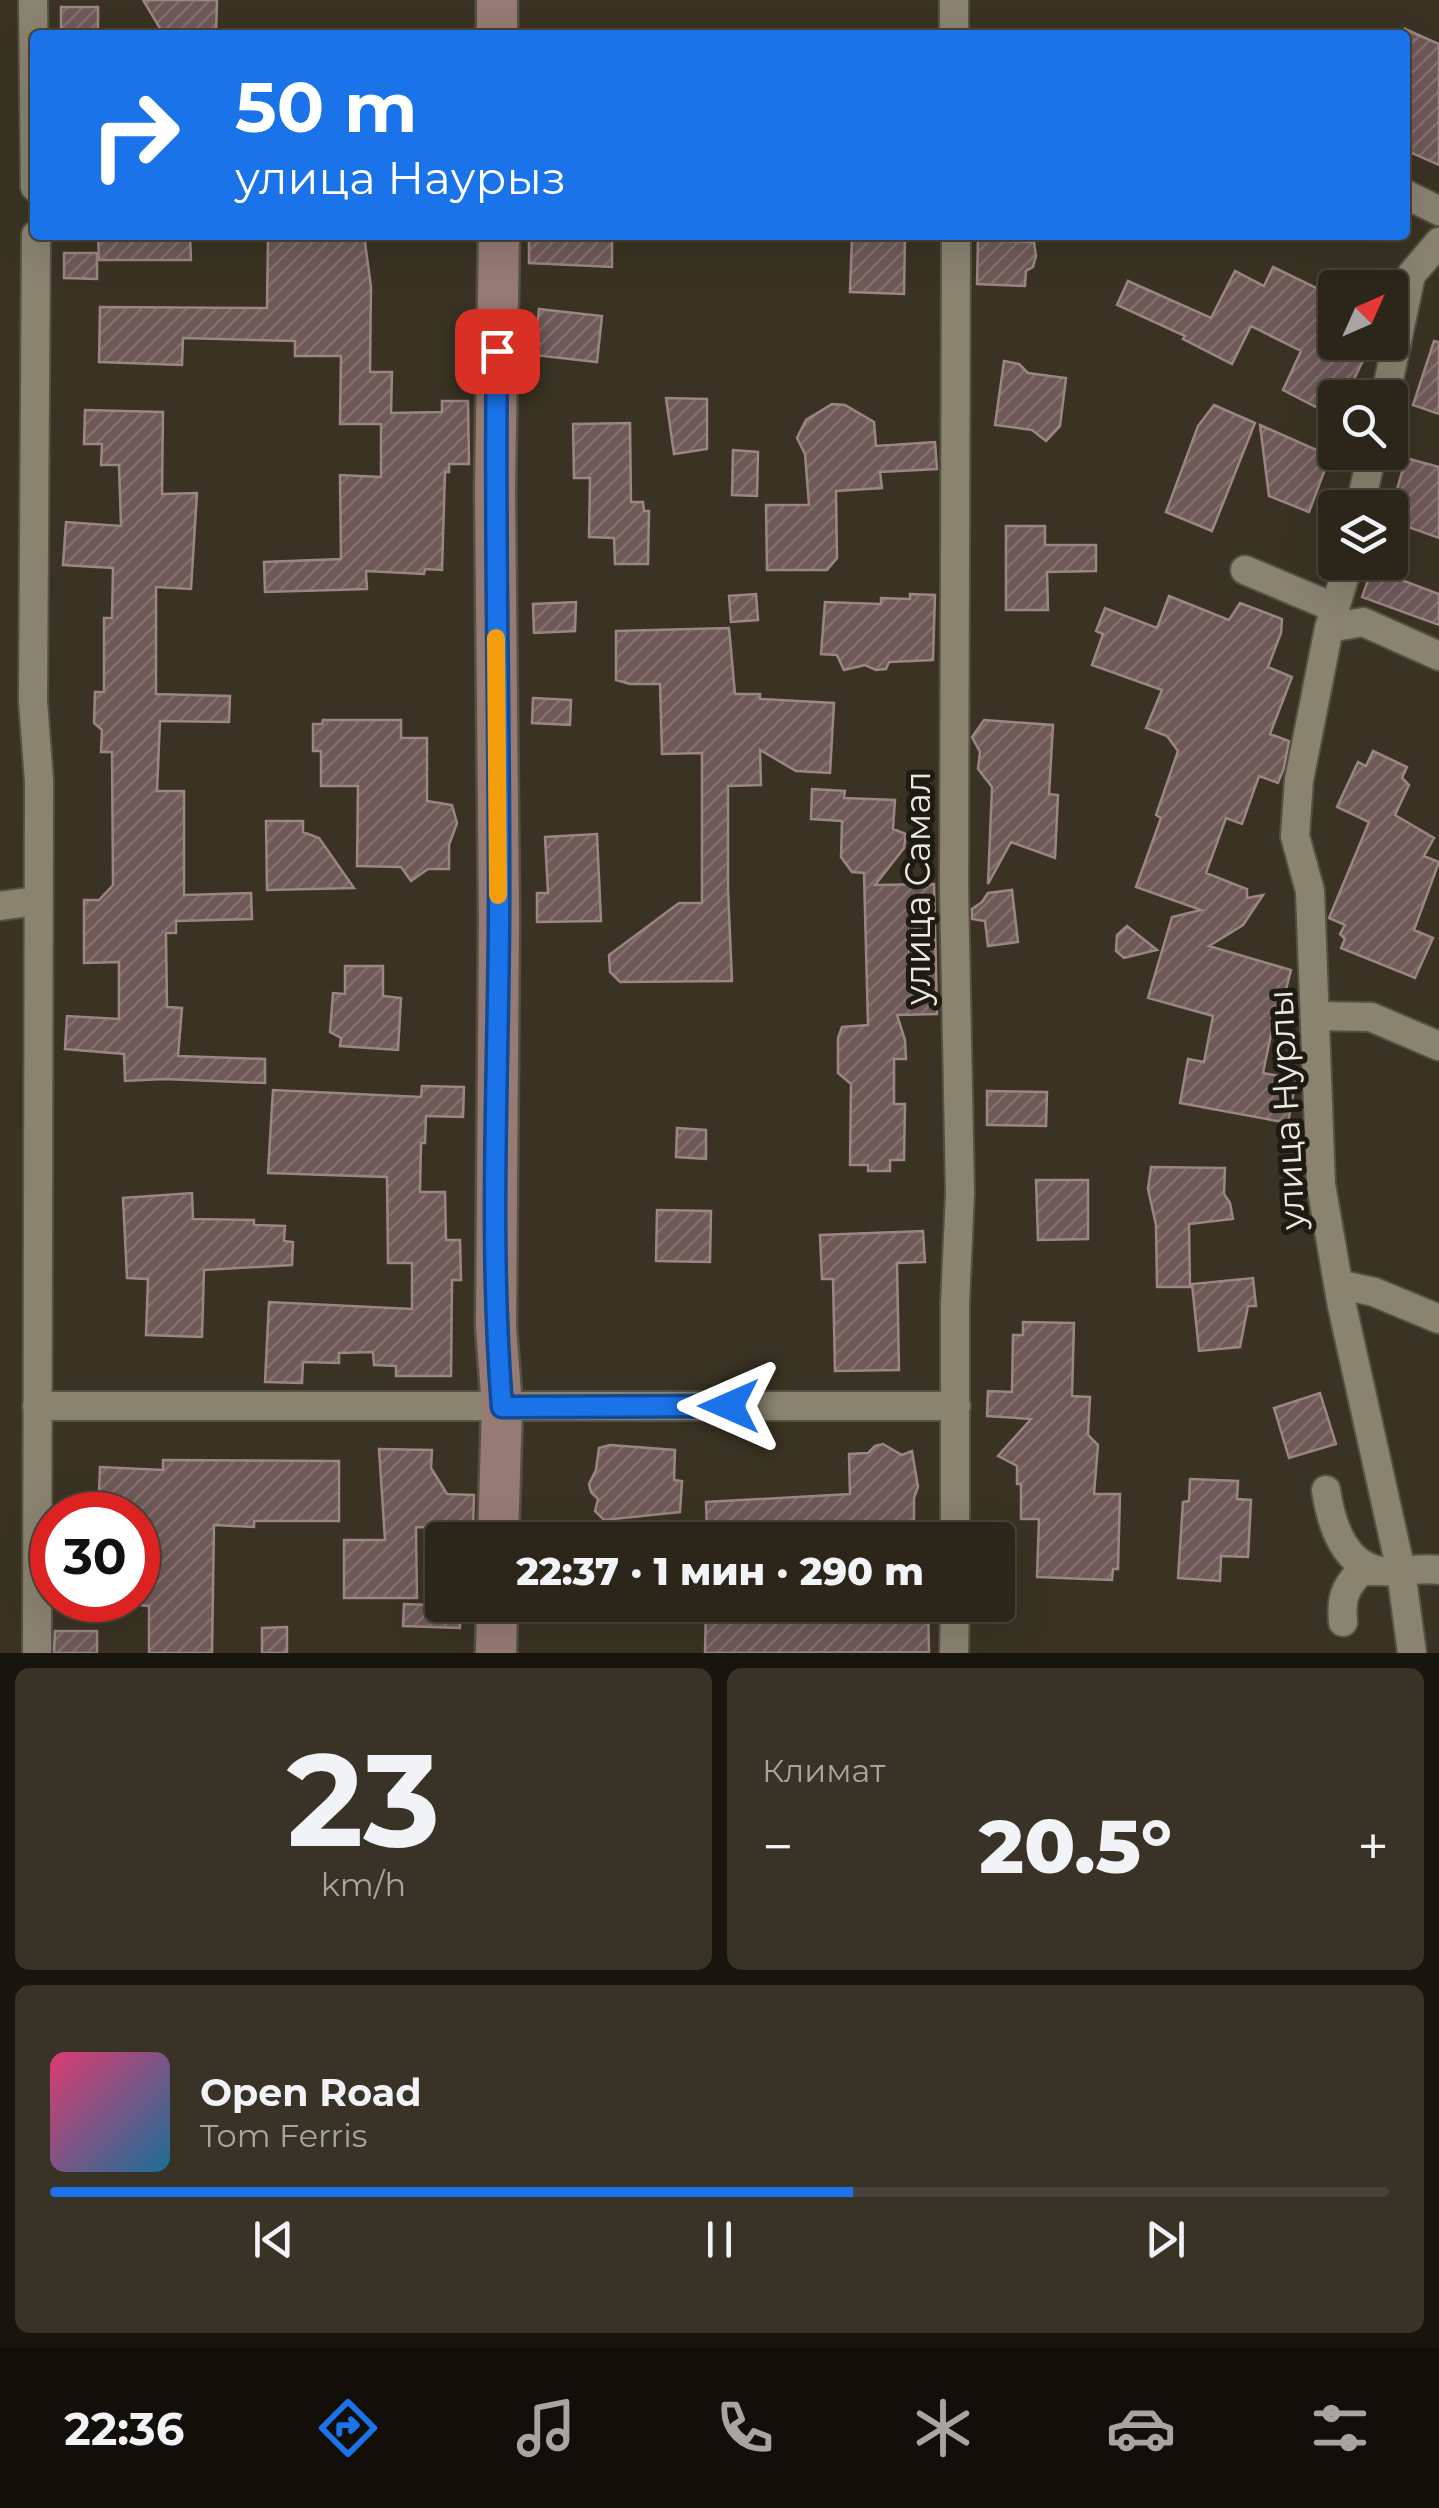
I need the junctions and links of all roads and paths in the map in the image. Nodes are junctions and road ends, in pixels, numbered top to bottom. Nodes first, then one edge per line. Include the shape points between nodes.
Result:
1 (33, 0) edge
2 (497, 0) edge
3 (954, 0) edge
4 (33, 30) edge
5 (496, 30) edge
6 (954, 30) edge
7 (1410, 196) edge
8 (1439, 211) edge
9 (36, 240) edge
10 (499, 240) edge
11 (956, 240) edge
12 (1439, 242) edge
13 (1389, 380) edge
14 (1245, 570) dead end
15 (1344, 580) edge
16 (1332, 618) junction
17 (1439, 656) edge
18 (37, 901) junction
19 (0, 906) edge
20 (1317, 1016) junction
21 (1439, 1046) edge
22 (1338, 1284) junction
23 (1439, 1319) edge
24 (37, 1406) junction
25 (956, 1406) junction
26 (502, 1407) junction
27 (1326, 1490) dead end
28 (499, 1522) edge
29 (955, 1522) edge
30 (1439, 1570) edge
31 (1390, 1571) junction
32 (497, 1622) edge
33 (955, 1622) edge
34 (1343, 1622) dead end
35 (36, 1653) edge
36 (496, 1653) edge
37 (954, 1653) edge
38 (1412, 1653) edge

1 - 4 street
2 - 5 street
3 - 6 street
7 - 8 street
9 - 18 street
10 - 26 street via 494,1179
11 - 25 street, улица Самал
12 - 13 street via 1412,274
14 - 16 street
15 - 16 street, улица Нурлы
16 - 17 street via 1364,622
16 - 20 street, улица Нурлы via 1299,780 1295,836 1310,892
18 - 19 street
18 - 24 street
20 - 21 street via 1371,1017
20 - 22 street, улица Нурлы via 1321,1185
22 - 23 street
22 - 31 street, улица Нурлы
24 - 26 street
24 - 35 street
25 - 26 street
25 - 29 street, улица Самал
26 - 28 street
27 - 31 street via 1339,1540 1357,1562
30 - 31 street
31 - 34 street via 1361,1572 1350,1582 1341,1599
31 - 38 street, улица Нурлы
32 - 36 street
33 - 37 street

